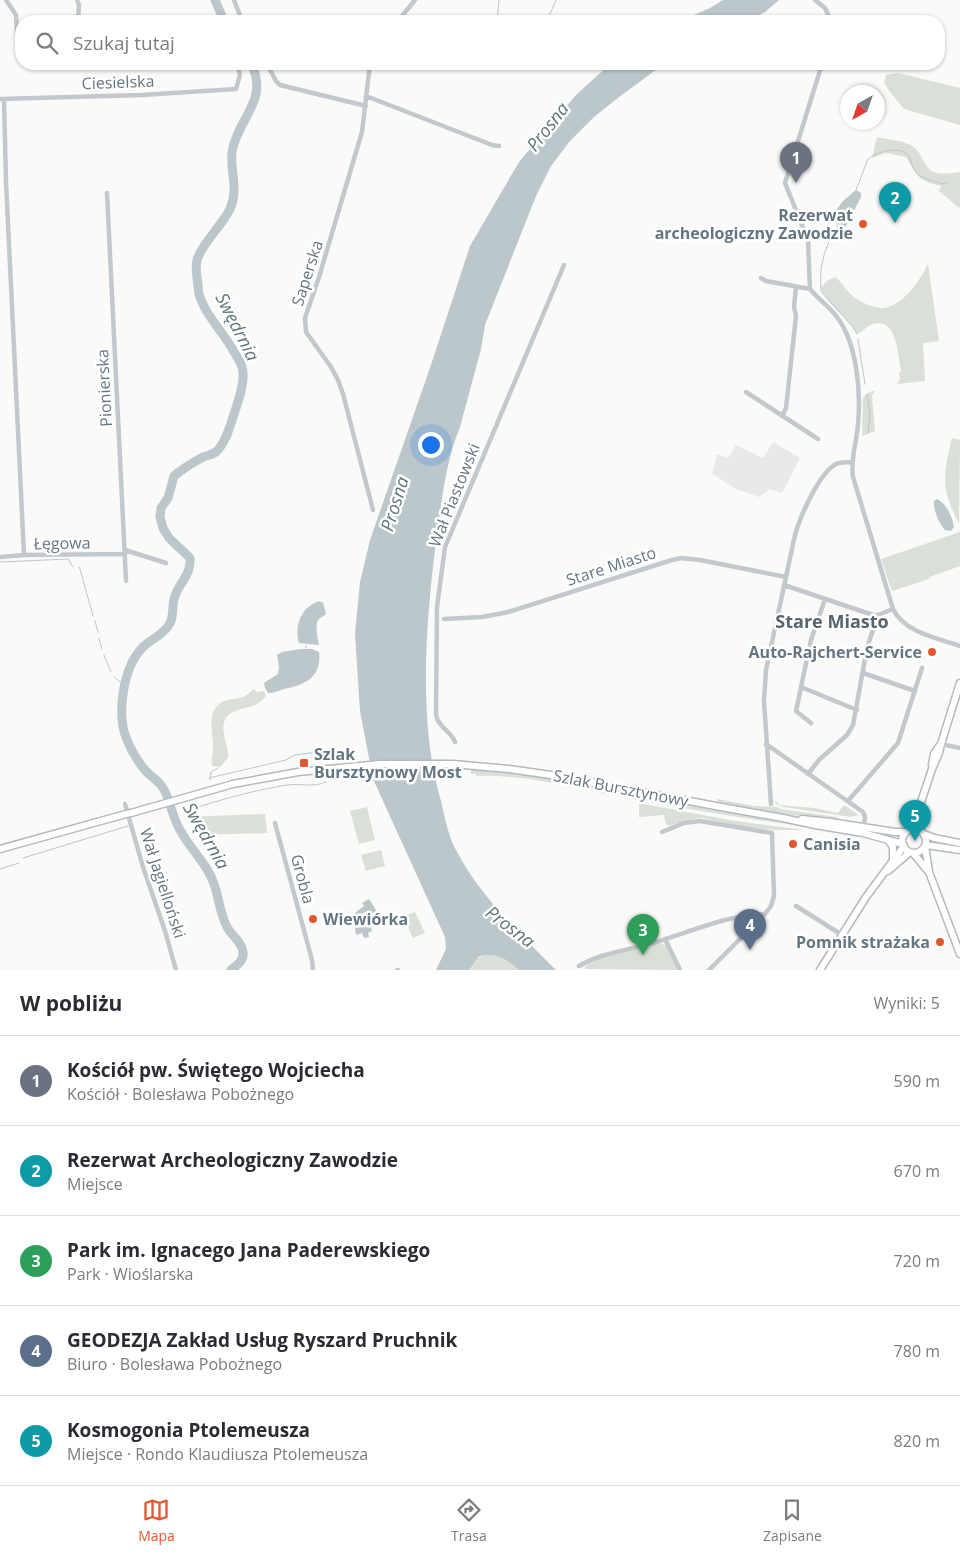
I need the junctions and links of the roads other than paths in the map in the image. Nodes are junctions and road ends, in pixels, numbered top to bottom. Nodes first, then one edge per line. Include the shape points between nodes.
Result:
1 (6, 0) edge
2 (77, 0) edge
3 (234, 0) edge
4 (415, 0) edge
5 (818, 1) edge
6 (16, 15) edge
7 (78, 15) edge
8 (240, 15) edge
9 (403, 15) edge
10 (829, 15) edge
11 (239, 70) edge
12 (270, 70) edge
13 (369, 70) edge
14 (820, 70) edge
15 (366, 96) junction
16 (2, 99) edge
17 (366, 106) junction
18 (499, 146) dead end
19 (107, 193) dead end
20 (564, 265) dead end
21 (761, 278) dead end
22 (796, 287) junction
23 (810, 289) junction
24 (746, 392) dead end
25 (782, 416) junction
26 (818, 439) dead end
27 (852, 462) junction
28 (373, 510) dead end
29 (125, 552) junction
30 (24, 556) junction
31 (0, 557) edge
32 (166, 563) dead end
33 (786, 577) junction
34 (126, 581) dead end
35 (784, 585) junction
36 (825, 599) junction
37 (893, 609) junction
38 (878, 615) junction
39 (444, 619) dead end
40 (960, 646) edge
41 (922, 668) dead end
42 (863, 673) junction
43 (960, 684) edge
44 (801, 687) junction
45 (915, 691) junction
46 (857, 710) junction
47 (811, 723) dead end
48 (456, 742) dead end
49 (766, 744) junction
50 (941, 744) junction
51 (960, 748) edge
52 (808, 774) junction
53 (848, 801) junction
54 (125, 804) dead end
55 (770, 804) dead end
56 (919, 808) junction
57 (275, 823) dead end
58 (863, 830) junction
59 (908, 831) junction
60 (662, 832) dead end
61 (922, 832) junction
62 (888, 840) junction
63 (960, 843) edge
64 (903, 845) junction
65 (925, 846) junction
66 (936, 847) junction
67 (0, 850) edge
68 (960, 850) edge
69 (911, 852) junction
70 (927, 859) junction
71 (893, 860) junction
72 (929, 872) junction
73 (881, 876) junction
74 (796, 906) dead end
75 (765, 914) junction
76 (842, 935) junction
77 (665, 939) junction
78 (960, 954) edge
79 (579, 966) dead end
80 (176, 970) edge
81 (313, 970) edge
82 (680, 970) edge
83 (709, 970) edge
84 (820, 970) edge

1 - 6 street
2 - 7 street
3 - 8 street
4 - 9 street
5 - 10 street
11 - 16 street, Ciesielska via 236,89
12 - 17 street via 280,85
13 - 15 street, Saperska
14 - 23 street via 785,183 808,240
15 - 17 street, Saperska
15 - 18 street
16 - 30 street
17 - 28 street, Saperska via 362,132 305,325 309,338 331,367 341,387
19 - 29 street, Pionierska
20 - 48 street, Wał Piastowski via 445,547 437,607 436,715 438,723
21 - 22 street
22 - 23 street
22 - 25 street via 796,316 786,408
23 - 27 street via 844,327 854,357 859,415
24 - 25 street
25 - 26 street
27 - 33 street via 836,464 827,472 806,504
27 - 37 street via 853,477
29 - 30 street, Łęgowa
29 - 32 street, Łęgowa
29 - 34 street, Pionierska
30 - 31 street, Łęgowa
33 - 35 street
33 - 39 street, Stare Miasto via 681,558 508,612
35 - 36 street
35 - 49 street via 765,678
36 - 38 street
36 - 44 street via 811,640
37 - 38 street
37 - 40 street via 910,628
38 - 42 street
41 - 45 street
42 - 45 street
42 - 46 street
43 - 50 main road
44 - 46 street
44 - 47 street via 796,712
45 - 53 street via 898,743
46 - 52 street via 847,735
49 - 52 street
49 - 55 street
50 - 51 street
50 - 56 main road
52 - 53 street
53 - 58 street via 862,812
54 - 80 street, Wał Jagielloński
56 - 59 main road
56 - 61 main road
57 - 81 street, Grobla
58 - 59 main road, Szlak Bursztynowy
58 - 62 main road, Szlak Bursztynowy
58 - 67 main road, Szlak Bursztynowy via 815,825 541,773 455,764 362,765 262,778
59 - 61 main road
59 - 64 main road
60 - 75 street via 700,820 772,833 774,896
61 - 63 main road
61 - 65 main road
62 - 64 main road, Szlak Bursztynowy
62 - 71 main road via 893,847
64 - 69 main road
64 - 71 main road
65 - 66 main road
65 - 69 main road via 919,852
65 - 70 main road
66 - 68 main road
66 - 70 main road
69 - 72 main road
69 - 73 main road
70 - 72 main road
71 - 73 main road
72 - 78 main road
73 - 76 main road
74 - 76 street
75 - 77 street via 731,919
75 - 83 street
76 - 84 main road
77 - 79 street
77 - 82 street

